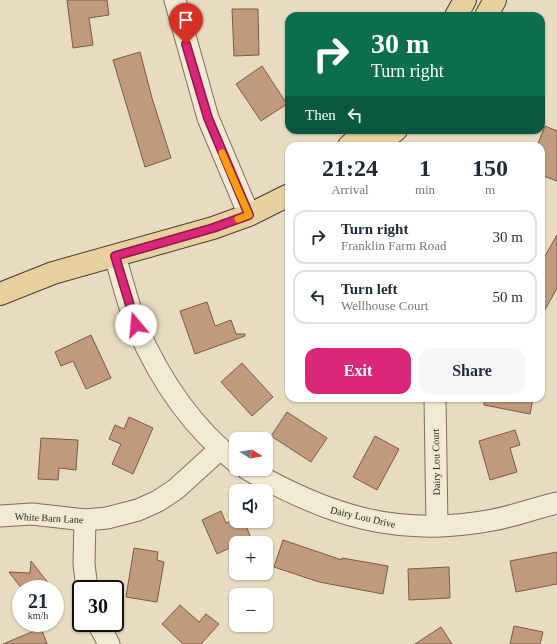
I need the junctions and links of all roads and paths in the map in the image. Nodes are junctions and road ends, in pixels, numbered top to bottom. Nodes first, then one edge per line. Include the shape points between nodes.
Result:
1 (174, 0) edge
2 (465, 0) edge
3 (495, 0) edge
4 (458, 12) edge
5 (488, 12) edge
6 (362, 134) edge
7 (391, 134) edge
8 (353, 142) edge
9 (380, 142) edge
10 (285, 197) edge
11 (249, 215) junction
12 (115, 256) junction
13 (0, 294) edge
14 (435, 402) edge
15 (220, 449) junction
16 (229, 456) edge
17 (259, 476) edge
18 (557, 503) edge
19 (0, 516) edge
20 (85, 520) junction
21 (437, 526) junction
22 (86, 580) edge
23 (103, 632) edge
24 (109, 644) edge

1 - 11 street via 208,118
2 - 4 main road
3 - 5 main road
6 - 8 main road
7 - 9 main road
10 - 11 main road
11 - 12 main road
12 - 13 main road via 53,273
12 - 15 street via 136,325 150,356 188,412
14 - 21 street, Dairy Lou Court
15 - 16 street
15 - 20 street, White Barn Lane via 176,489 158,501 138,510 107,518
17 - 21 street, Dairy Lou Drive via 320,507 346,515 405,526
18 - 21 street, Dairy Lou Drive via 494,520
19 - 20 street, White Barn Lane via 32,514
20 - 22 street
23 - 24 street

